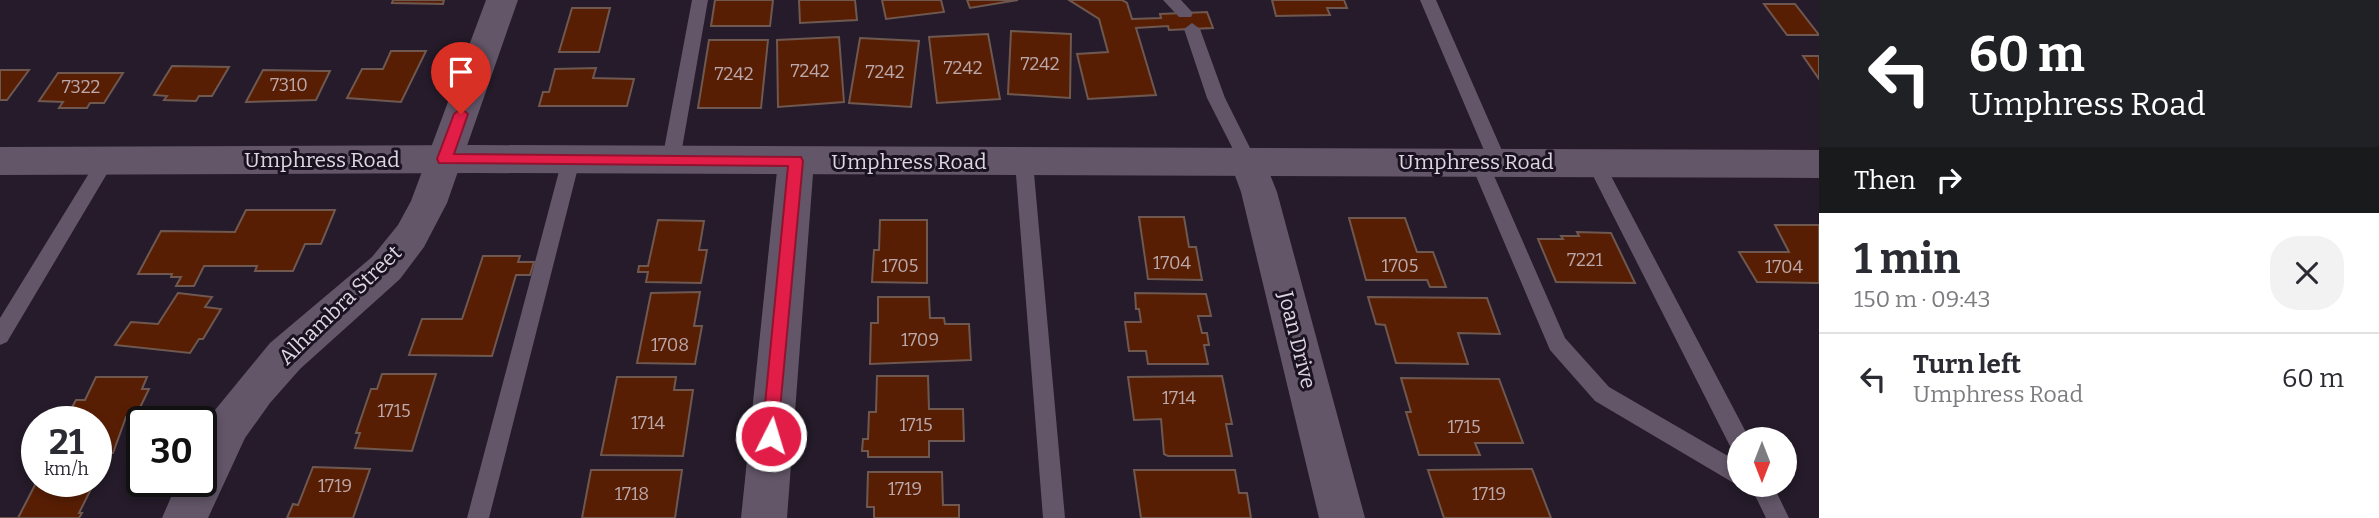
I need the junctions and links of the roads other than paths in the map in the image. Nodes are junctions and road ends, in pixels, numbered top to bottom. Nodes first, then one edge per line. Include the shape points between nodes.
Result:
1 (502, 0) edge
2 (700, 0) edge
3 (1171, 0) edge
4 (1428, 0) edge
5 (444, 159) junction
6 (571, 160) junction
7 (671, 160) junction
8 (0, 161) edge
9 (796, 161) junction
10 (105, 162) junction
11 (1024, 162) junction
12 (1248, 162) junction
13 (1488, 162) junction
14 (1595, 162) junction
15 (1819, 164) edge
16 (0, 335) edge
17 (1732, 427) edge
18 (217, 450) edge
19 (1727, 467) edge
20 (194, 497) edge
21 (1766, 497) edge
22 (185, 518) edge
23 (478, 518) edge
24 (764, 518) edge
25 (1054, 518) edge
26 (1342, 518) edge
27 (1778, 518) edge

1 - 5 street, Alhambra Street
2 - 7 lane
3 - 12 lane via 1189,21 1216,98
4 - 13 lane
5 - 6 street, Umphress Road
5 - 10 street, Umphress Road
5 - 18 street, Alhambra Street via 429,203 386,268 285,356 230,424
6 - 7 street, Umphress Road
6 - 23 lane
7 - 9 street, Umphress Road
8 - 10 street, Umphress Road
9 - 11 street, Umphress Road
9 - 24 street
10 - 16 lane
11 - 12 street, Umphress Road
11 - 25 lane
12 - 13 street, Umphress Road
12 - 26 street, Joan Drive
13 - 14 street, Umphress Road
13 - 19 lane via 1557,344 1602,394
14 - 15 street, Umphress Road
14 - 17 lane
20 - 22 street, Alhambra Street
21 - 27 lane

